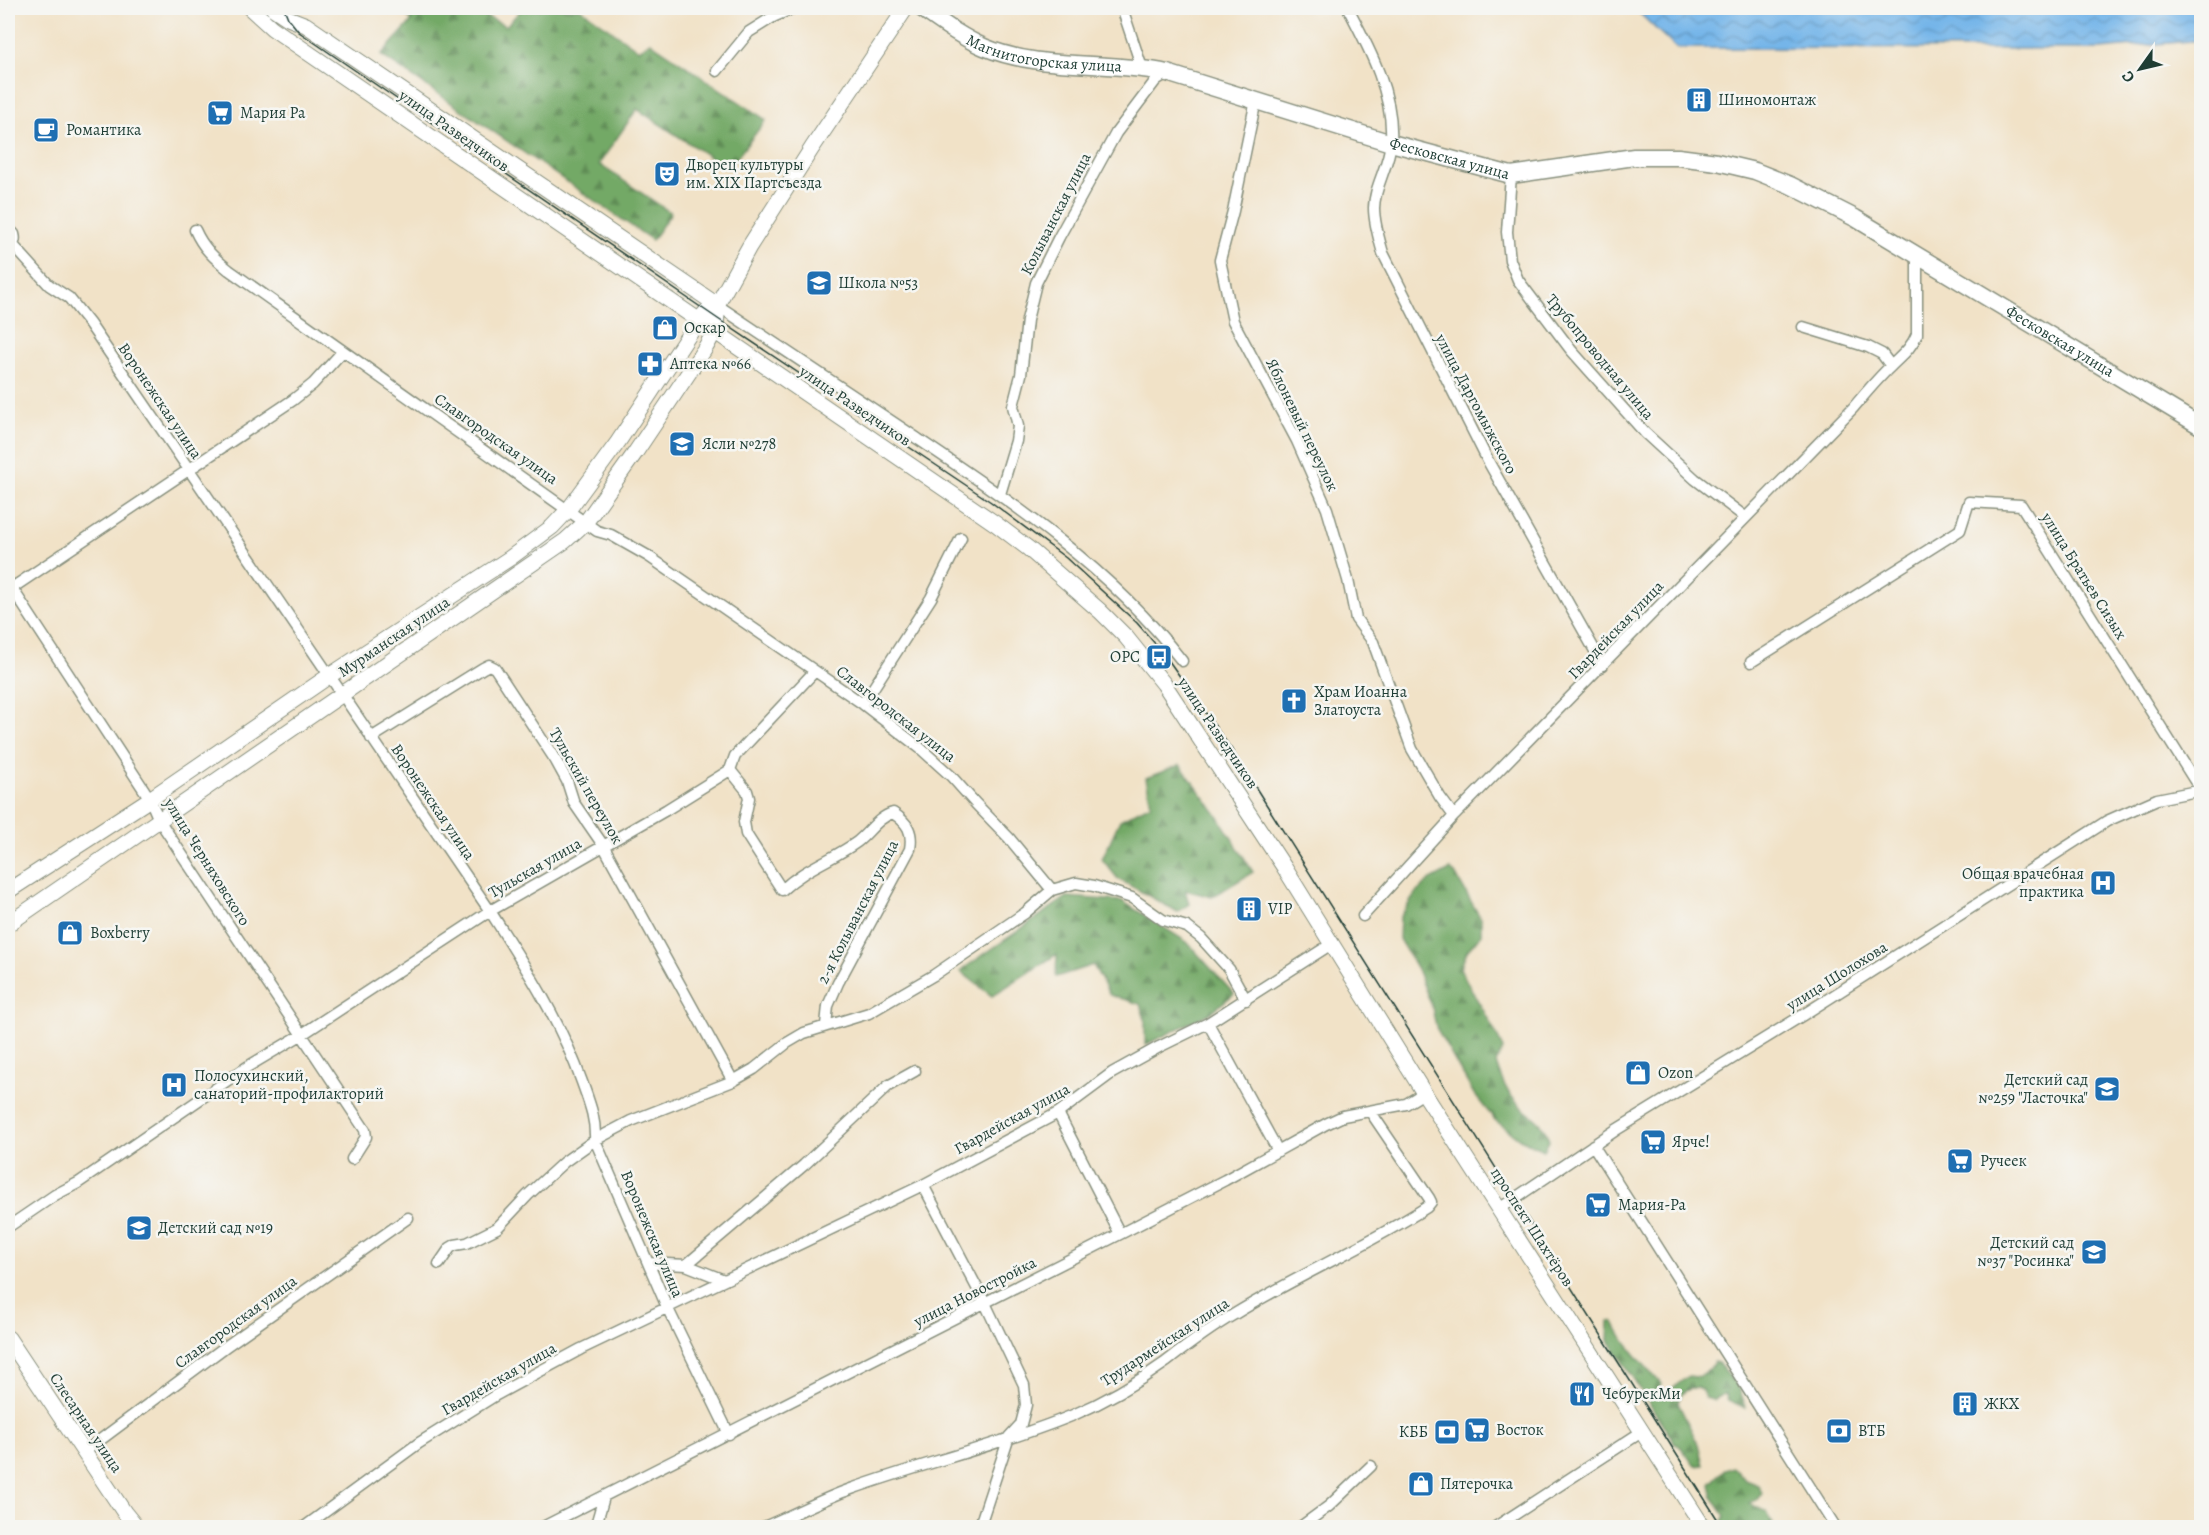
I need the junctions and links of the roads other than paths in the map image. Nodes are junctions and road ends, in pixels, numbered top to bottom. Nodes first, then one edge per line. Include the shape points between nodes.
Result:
1 (250, 8) edge
2 (273, 8) edge
3 (794, 8) edge
4 (906, 8) edge
5 (921, 8) edge
6 (1122, 8) edge
7 (1348, 8) edge
8 (1142, 68) junction
9 (717, 71) dead end
10 (1167, 73) junction
11 (1256, 100) junction
12 (1391, 143) junction
13 (1510, 175) junction
14 (8, 228) edge
15 (195, 230) dead end
16 (10, 247) edge
17 (1917, 255) junction
18 (717, 305) junction
19 (698, 321) junction
20 (1803, 327) dead end
21 (715, 332) junction
22 (343, 351) junction
23 (1891, 366) junction
24 (2202, 427) edge
25 (189, 470) junction
26 (1000, 494) junction
27 (569, 509) junction
28 (1745, 517) junction
29 (586, 522) junction
30 (961, 538) dead end
31 (10, 585) edge
32 (1182, 661) dead end
33 (1751, 662) dead end
34 (1603, 665) junction
35 (815, 671) junction
36 (329, 676) junction
37 (342, 694) junction
38 (863, 704) junction
39 (371, 738) junction
40 (730, 770) junction
41 (2202, 789) edge
42 (150, 799) junction
43 (1454, 816) junction
44 (159, 820) junction
45 (603, 845) junction
46 (1053, 890) junction
47 (8, 891) edge
48 (490, 911) junction
49 (1363, 916) dead end
50 (8, 924) edge
51 (1333, 943) junction
52 (1246, 1000) junction
53 (1208, 1023) junction
54 (826, 1025) junction
55 (302, 1035) junction
56 (915, 1071) dead end
57 (733, 1081) junction
58 (1424, 1093) junction
59 (1371, 1111) junction
60 (1058, 1113) junction
61 (595, 1140) junction
62 (1593, 1145) junction
63 (1278, 1151) junction
64 (352, 1159) dead end
65 (922, 1185) junction
66 (1499, 1209) junction
67 (408, 1218) dead end
68 (8, 1227) edge
69 (1120, 1234) junction
70 (440, 1263) dead end
71 (648, 1263) junction
72 (686, 1265) junction
73 (724, 1280) junction
74 (985, 1303) junction
75 (667, 1307) junction
76 (8, 1338) edge
77 (1643, 1431) junction
78 (729, 1434) junction
79 (1009, 1437) junction
80 (84, 1452) junction
81 (1371, 1466) dead end
82 (604, 1497) junction
83 (137, 1527) edge
84 (303, 1527) edge
85 (541, 1527) edge
86 (595, 1527) edge
87 (764, 1527) edge
88 (979, 1527) edge
89 (1299, 1527) edge
90 (1494, 1527) edge
91 (1704, 1527) edge
92 (1836, 1527) edge

1 - 19 main road, улица Разведчиков via 272,28
2 - 18 main road, улица Разведчиков via 306,25
3 - 9 street via 749,32
4 - 18 main road, Мурманская улица via 799,168
5 - 8 main road, Магнитогорская улица via 955,32 997,51 1051,61
6 - 8 street
7 - 12 street, улица Даргомыжского via 1367,43 1390,109
8 - 10 main road, Фесковская улица
10 - 11 main road, Фесковская улица
10 - 26 street, Колыванская улица via 1156,80 1116,133 1036,283 1013,406 1018,426 1016,441
11 - 12 main road, Фесковская улица
11 - 43 street, Яблоневый переулок via 1220,260 1233,321 1297,441 1327,508 1356,618 1373,642 1412,749
12 - 13 main road, Фесковская улица
12 - 34 street, улица Даргомыжского via 1374,207 1383,253 1488,461
13 - 17 main road, Фесковская улица via 1634,157 1717,162 1790,185
13 - 28 street, Трубопроводная улица via 1507,232 1510,260 1518,280 1571,350 1645,433 1695,479
14 - 16 street, Воронежская улица via 14,234
15 - 22 street, Славгородская улица via 209,254
16 - 25 street, Воронежская улица via 49,285 69,298
17 - 23 street via 1917,334 1903,357
17 - 24 main road, Фесковская улица
18 - 19 main road, Мурманская улица
18 - 21 main road, Мурманская улица
18 - 26 street, улица Разведчиков
19 - 21 main road, улица Разведчиков
19 - 27 main road, Мурманская улица
20 - 23 street via 1868,347 1882,354
21 - 29 main road, Мурманская улица
21 - 51 main road, улица Разведчиков via 996,524 1100,611 1126,637 1190,722
22 - 25 street via 293,400
22 - 27 street, Славгородская улица
23 - 28 street, Гвардейская улица
25 - 31 street
25 - 36 street, Воронежская улица
26 - 32 street, улица Разведчиков via 1105,578 1164,637
27 - 29 street, Славгородская улица
27 - 36 main road, Мурманская улица via 510,558
28 - 34 street, Гвардейская улица
29 - 35 street, Славгородская улица via 648,556
29 - 37 main road, Мурманская улица via 520,573
30 - 38 street via 931,598
31 - 42 street, улица Черняховского
33 - 41 street, улица Братьев Сизых via 1960,530 1969,502 2020,505
34 - 43 street, Гвардейская улица
35 - 38 street, Славгородская улица
35 - 40 street, Тульская улица via 735,756
36 - 37 street, Воронежская улица
36 - 42 main road, Мурманская улица
37 - 39 street, Воронежская улица
37 - 44 main road, Мурманская улица
38 - 46 street, Славгородская улица via 951,776
39 - 45 street, Тульский переулок via 489,665 495,668 556,761 574,803
39 - 48 street, Воронежская улица
40 - 45 street, Тульская улица
40 - 54 street, 2-я Колыванская улица via 749,798 746,834 782,890 807,870 857,842 886,815 893,813 907,824 912,836 910,849 838,983 828,1006
41 - 62 street, улица Шолохова via 2157,799 2107,821
42 - 44 street, улица Черняховского
42 - 47 main road, Мурманская улица
43 - 49 street, Гвардейская улица
44 - 50 main road, Мурманская улица
44 - 55 street, улица Черняховского
45 - 48 street, Тульская улица
45 - 57 street, Тульский переулок
46 - 52 street via 1076,883 1094,886 1132,898 1163,920 1186,927 1229,969
46 - 54 street via 909,991 869,1013
48 - 55 street, Тульская улица
48 - 61 street, Воронежская улица via 560,1028 595,1117
51 - 52 street, Гвардейская улица
51 - 58 main road, проспект Шахтёров
52 - 53 street, Гвардейская улица
53 - 60 street, Гвардейская улица via 1112,1073
53 - 63 street
54 - 57 street via 795,1038
55 - 64 street, улица Черняховского via 365,1130 363,1144
55 - 68 street, Тульская улица via 247,1067
56 - 72 street via 888,1086 804,1165
57 - 61 street via 631,1121
58 - 59 street, улица Новостройка via 1406,1104
58 - 66 main road, проспект Шахтёров
59 - 63 street, улица Новостройка via 1343,1116
59 - 79 street, Трудармейская улица via 1429,1198 1427,1207 1396,1228 1233,1314 1128,1387 1071,1416
60 - 65 street, Гвардейская улица
60 - 69 street
61 - 70 street via 557,1168 497,1228 450,1248
61 - 71 street, Воронежская улица
62 - 66 street, улица Шолохова
62 - 92 street
63 - 69 street, улица Новостройка
65 - 73 street, Гвардейская улица
65 - 74 street
66 - 77 main road, проспект Шахтёров
67 - 80 street, Славгородская улица
69 - 74 street, улица Новостройка
71 - 72 street
71 - 75 street, Воронежская улица
72 - 73 street
73 - 75 street, Гвардейская улица
74 - 78 street, улица Новостройка
74 - 79 street via 1024,1385 1026,1406 1021,1424
75 - 78 street, Воронежская улица
75 - 84 street, Гвардейская улица via 496,1395 419,1443
76 - 80 main road, Слесарная улица
77 - 90 street
77 - 91 main road, проспект Шахтёров
78 - 82 street, улица Новостройка
79 - 87 street, Трудармейская улица via 849,1489
79 - 88 street
80 - 83 main road, Слесарная улица
81 - 89 street via 1329,1506
82 - 85 street, улица Новостройка
82 - 86 street

